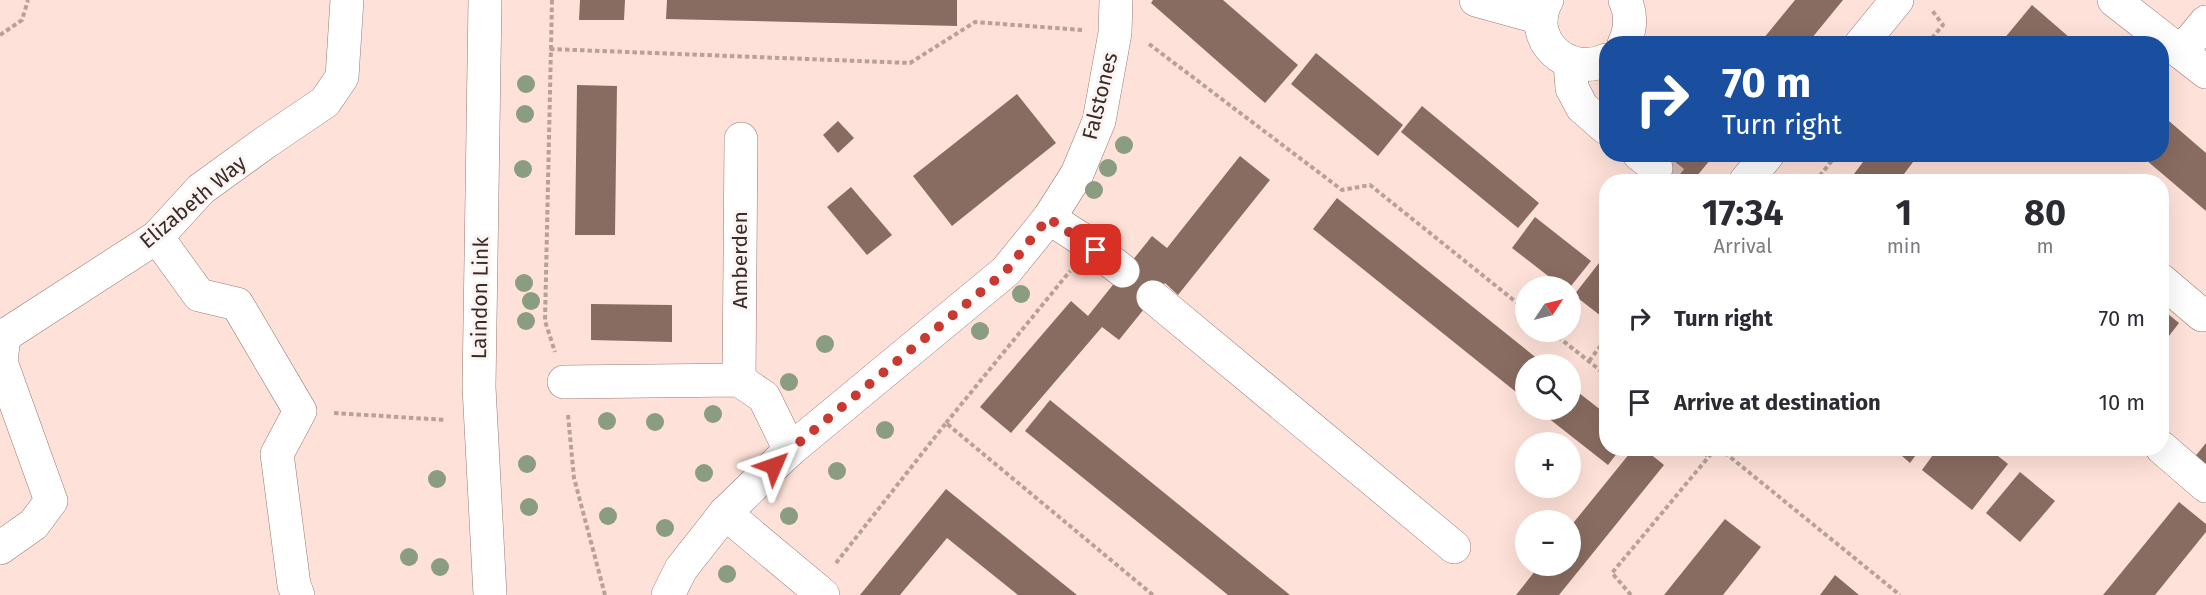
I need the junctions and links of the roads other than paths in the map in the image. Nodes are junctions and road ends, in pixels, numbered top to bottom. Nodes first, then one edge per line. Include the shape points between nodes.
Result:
1 (347, 0) edge
2 (485, 0) edge
3 (1116, 0) edge
4 (1476, 0) edge
5 (1625, 0) edge
6 (1898, 0) edge
7 (2114, 0) edge
8 (1544, 9) edge
9 (2206, 22) edge
10 (1628, 36) edge
11 (1868, 36) edge
12 (2160, 36) edge
13 (2169, 43) edge
14 (2181, 52) junction
15 (1570, 63) junction
16 (1599, 64) edge
17 (2206, 72) edge
18 (1599, 122) edge
19 (741, 139) dead end
20 (1761, 162) edge
21 (1752, 174) edge
22 (1048, 218) junction
23 (157, 237) junction
24 (1123, 271) dead end
25 (2169, 287) edge
26 (1153, 297) dead end
27 (2202, 315) dead end
28 (2, 336) edge
29 (739, 380) junction
30 (564, 382) road end
31 (790, 450) junction
32 (2169, 454) edge
33 (2206, 486) edge
34 (725, 513) junction
35 (1454, 547) dead end
36 (0, 548) edge
37 (819, 592) edge
38 (298, 595) edge
39 (490, 595) edge
40 (668, 595) edge

1 - 23 street, Elizabeth Way via 342,76 325,102 201,189
2 - 39 street, Laindon Link via 479,387
3 - 22 street, Falstones via 1115,33 1099,121 1077,174
4 - 8 street
5 - 10 street via 1630,17
6 - 11 street
7 - 12 street
8 - 15 street via 1543,33 1548,45
9 - 14 street
13 - 14 street
14 - 17 street
15 - 16 street
15 - 18 street via 1572,87 1582,106
19 - 29 street, Amberden
20 - 21 street
22 - 24 street
22 - 31 street, Falstones via 1006,271
23 - 28 street, Elizabeth Way
23 - 38 street via 200,295 237,303 300,411 277,454
25 - 27 street
26 - 35 street
28 - 36 street via 1,362 51,501 34,524
29 - 30 street
29 - 31 street via 764,397
31 - 34 street, Falstones
32 - 33 street
34 - 37 street
34 - 40 street, Falstones via 681,569

